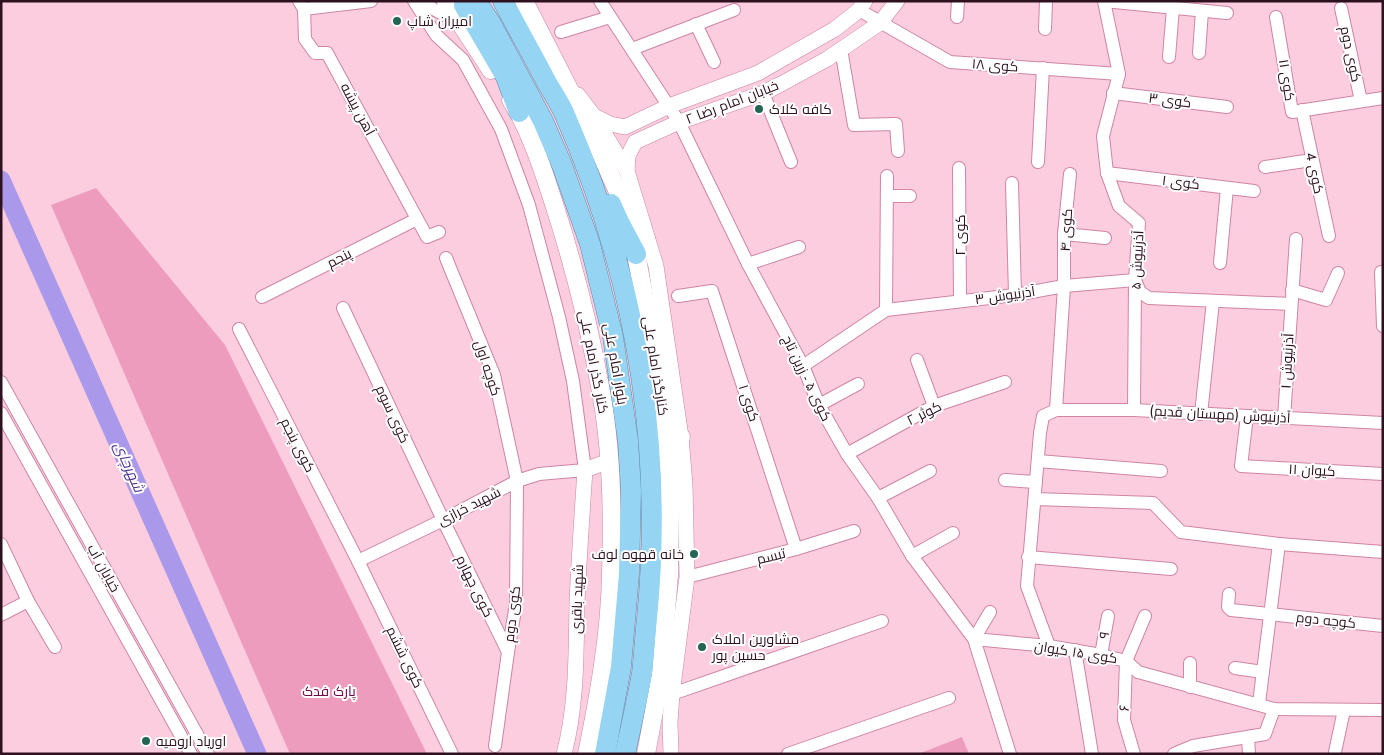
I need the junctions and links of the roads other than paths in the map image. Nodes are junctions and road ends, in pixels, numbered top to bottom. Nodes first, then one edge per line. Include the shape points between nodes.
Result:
1 (370, 1) edge
2 (414, 1) edge
3 (419, 1) edge
4 (446, 1) edge
5 (462, 1) edge
6 (476, 1) edge
7 (503, 1) edge
8 (524, 1) edge
9 (600, 1) edge
10 (897, 1) edge
11 (958, 1) edge
12 (1046, 1) edge
13 (1104, 1) edge
14 (302, 5) edge
15 (862, 6) edge
16 (1173, 8) junction
17 (1341, 8) dead end
18 (734, 10) dead end
19 (1202, 11) junction
20 (1227, 13) dead end
21 (610, 17) junction
22 (957, 17) dead end
23 (1276, 17) dead end
24 (880, 23) junction
25 (461, 24) junction
26 (696, 24) junction
27 (1045, 30) dead end
28 (561, 32) dead end
29 (632, 49) junction
30 (841, 49) junction
31 (1198, 53) dead end
32 (1169, 57) dead end
33 (714, 62) dead end
34 (1043, 68) junction
35 (1119, 74) junction
36 (564, 77) junction
37 (763, 93) junction
38 (1113, 93) junction
39 (1383, 98) edge
40 (1361, 101) junction
41 (669, 106) junction
42 (1226, 107) dead end
43 (1302, 110) junction
44 (519, 112) junction
45 (564, 114) junction
46 (594, 116) junction
47 (680, 122) junction
48 (898, 151) dead end
49 (1312, 160) junction
50 (791, 162) dead end
51 (1038, 162) dead end
52 (1265, 166) dead end
53 (960, 168) dead end
54 (627, 171) junction
55 (1108, 173) junction
56 (1070, 174) dead end
57 (887, 176) dead end
58 (1012, 183) dead end
59 (1227, 188) junction
60 (1254, 191) dead end
61 (887, 196) junction
62 (910, 196) dead end
63 (417, 219) junction
64 (439, 232) dead end
65 (1064, 234) junction
66 (1329, 236) dead end
67 (1104, 238) dead end
68 (1296, 238) dead end
69 (798, 247) dead end
70 (636, 254) junction
71 (446, 258) dead end
72 (1220, 263) dead end
73 (748, 264) junction
74 (1383, 272) edge
75 (1338, 273) dead end
76 (1135, 280) junction
77 (1064, 286) junction
78 (1292, 290) junction
79 (1015, 295) junction
80 (678, 296) dead end
81 (262, 297) dead end
82 (960, 301) junction
83 (1213, 301) junction
84 (1291, 304) junction
85 (343, 308) dead end
86 (886, 310) junction
87 (1383, 326) edge
88 (239, 329) dead end
89 (917, 360) dead end
90 (803, 366) junction
91 (1, 382) edge
92 (1005, 382) dead end
93 (858, 384) dead end
94 (819, 405) junction
95 (934, 406) junction
96 (1056, 410) junction
97 (1134, 410) junction
98 (1, 413) edge
99 (1201, 414) junction
100 (1247, 416) junction
101 (1284, 418) junction
102 (1383, 423) edge
103 (681, 437) junction
104 (847, 454) junction
105 (609, 461) junction
106 (1038, 461) junction
107 (585, 470) junction
108 (930, 470) dead end
109 (1161, 471) dead end
110 (1383, 474) edge
111 (669, 478) junction
112 (1005, 480) dead end
113 (517, 481) junction
114 (1036, 482) junction
115 (878, 498) junction
116 (1034, 499) junction
117 (686, 508) junction
118 (443, 520) junction
119 (854, 531) dead end
120 (953, 533) dead end
121 (1, 544) edge
122 (1279, 544) junction
123 (796, 549) junction
124 (1383, 552) edge
125 (912, 556) junction
126 (1028, 557) junction
127 (358, 561) junction
128 (1171, 569) dead end
129 (687, 577) junction
130 (1229, 594) dead end
131 (28, 601) junction
132 (990, 612) dead end
133 (1270, 614) junction
134 (1, 615) edge
135 (1108, 616) dead end
136 (1146, 616) dead end
137 (882, 621) dead end
138 (1383, 626) edge
139 (974, 640) junction
140 (1049, 646) junction
141 (55, 647) dead end
142 (1075, 650) junction
143 (508, 652) junction
144 (1101, 654) junction
145 (1126, 661) junction
146 (1190, 663) dead end
147 (1235, 668) dead end
148 (1263, 672) junction
149 (1190, 687) junction
150 (672, 694) junction
151 (949, 698) dead end
152 (1259, 703) junction
153 (1274, 708) junction
154 (1344, 710) junction
155 (1383, 710) edge
156 (1248, 738) junction
157 (495, 746) dead end
158 (1335, 752) dead end
159 (191, 754) edge
160 (208, 754) edge
161 (452, 754) edge
162 (564, 754) edge
163 (587, 754) edge
164 (605, 754) edge
165 (625, 754) edge
166 (646, 754) edge
167 (671, 754) edge
168 (788, 754) edge
169 (1010, 754) edge
170 (1092, 754) edge
171 (1134, 754) edge
172 (1174, 754) edge
173 (1249, 754) edge

1 - 14 street, آهن پیشه
2 - 107 street via 436,35 463,60 501,130 529,205 573,381
3 - 25 street
4 - 25 main road, کنار گذر امام علی
5 - 44 highway via 506,77
6 - 164 highway, بلوار امام علی via 543,122 562,166 590,244 613,336 628,441 631,491 629,574 621,667
7 - 45 highway, بلوار امام علی
8 - 36 main road, کنارگذر امام علی
9 - 21 street, کوی ۵ - زرین تاج
10 - 24 street, خیابان امام رضا ۲
11 - 22 street
12 - 27 street
13 - 16 street
13 - 35 street
14 - 63 street, آهن پیشه via 305,39 315,53 327,53
15 - 24 street, کوی ۱۸
15 - 41 street, خیابان امام رضا ۲ via 835,29 758,73
16 - 19 street
16 - 32 street
17 - 40 street, کوی دوم
18 - 26 street
19 - 20 street
19 - 31 street
21 - 28 street
21 - 29 street, کوی ۵ - زرین تاج
23 - 43 street, کوی ۱۱ via 1292,112
24 - 30 street, خیابان امام رضا ۲
24 - 34 street, کوی ۱۸ via 950,62
25 - 44 main road, کنار گذر امام علی
26 - 29 street
26 - 33 street
29 - 41 street, کوی ۵ - زرین تاج
30 - 37 street, خیابان امام رضا ۲
30 - 48 street via 854,125 896,124
34 - 35 street, کوی ۱۸
34 - 51 street
35 - 38 street, آذرنیوش ۵
36 - 46 street
36 - 70 main road, کنارگذر امام علی via 617,190
37 - 47 street, خیابان امام رضا ۲
37 - 50 street
38 - 42 street, کوی ۳
38 - 55 street, آذرنیوش ۵ via 1103,136
39 - 40 street, کوی ۱۱
40 - 43 street, کوی ۱۱
41 - 46 street, خیابان امام رضا ۲ via 625,127
41 - 47 street, کوی ۵ - زرین تاج
43 - 49 street, کوی 4
44 - 105 main road, کنار گذر امام علی via 553,201 577,277 602,393
45 - 70 highway via 591,154
45 - 165 highway, بلوار امام علی via 608,228 623,281 647,418 652,491 651,574 642,672
46 - 54 street
47 - 54 street, خیابان امام رضا ۲ via 635,142 628,156
47 - 73 street, کوی ۵ - زرین تاج
49 - 52 street
49 - 66 street, کوی 4
53 - 82 street, کوی ۲
54 - 103 street via 656,266
55 - 59 street, کوی ۱
55 - 76 street, آذرنیوش ۵ via 1119,206 1139,223
56 - 65 street, کوی ۴
57 - 61 street
58 - 79 street
59 - 60 street, کوی ۱
59 - 72 street
61 - 62 street
61 - 86 street
63 - 64 street via 427,237
63 - 81 street, پنجم
65 - 67 street
65 - 77 street, کوی ۴
68 - 78 street, آذرنیوش ۱
69 - 73 street
70 - 111 main road, کنارگذر امام علی via 663,396
71 - 113 street, کوچه اول via 494,375
73 - 90 street, کوی ۵ - زرین تاج
74 - 87 street
75 - 78 street via 1326,300
76 - 77 street, آذرنیوش ۳
76 - 83 street via 1140,292 1149,298
76 - 97 street, آذرنیوش ۵
77 - 79 street, آذرنیوش ۳
77 - 96 street
78 - 84 street, آذرنیوش ۱
79 - 82 street, آذرنیوش ۳
80 - 123 street, کوی ۱ via 712,290
82 - 86 street, آذرنیوش ۳
83 - 84 street
83 - 99 street
84 - 101 street, آذرنیوش ۱
85 - 118 street, کوی سوم
86 - 90 street, آذرنیوش ۳
88 - 127 street, کوی پنجم
89 - 95 street
90 - 94 street, کوی ۵ - زرین تاج
91 - 160 street, خیابان آب
92 - 95 street, کوثر ۲
93 - 94 street
94 - 104 street, کوی ۵ - زرین تاج
95 - 104 street, کوثر ۲
96 - 97 street, آذرنیوش (مهستان قدیم)
96 - 106 street via 1044,416
97 - 99 street, آذرنیوش (مهستان قدیم)
98 - 159 street, خیابان آب
99 - 100 street, آذرنیوش (مهستان قدیم)
100 - 101 street, آذرنیوش (مهستان قدیم)
100 - 110 street, کیوان ۱۱ via 1241,466
101 - 102 street, آذرنیوش (مهستان قدیم)
103 - 111 main road
103 - 117 street
104 - 115 street, کوی ۵ - زرین تاج
105 - 107 street
105 - 163 main road, کنار گذر امام علی via 612,575 603,664
106 - 109 street
106 - 114 street
107 - 113 street, شهید خرازی via 539,474
107 - 162 street, شهید باقری via 578,563 576,658 570,732
108 - 115 street
111 - 117 street
111 - 166 main road, کنارگذر امام علی via 669,575 661,674
112 - 114 street
113 - 118 street, شهید خرازی
113 - 143 street, کوی دوم via 516,604
114 - 116 street
115 - 125 street, کوی ۵ - زرین تاج
116 - 122 street via 1154,503 1181,532
116 - 126 street
117 - 129 street
118 - 127 street, شهید خرازی
118 - 143 street, کوی چهارم
119 - 123 street, تبسم
120 - 125 street
121 - 131 street
122 - 124 street
122 - 133 street
123 - 129 street, تبسم
125 - 139 street, کوی ۵ - زرین تاج
126 - 128 street
126 - 140 street via 1027,586
127 - 161 street, کوی ششم
129 - 150 street
130 - 133 street, کوچه دوم via 1229,609
131 - 134 street
131 - 141 street
132 - 139 street
133 - 138 street, کوچه دوم
133 - 148 street
135 - 144 street, ۹
136 - 145 street
137 - 150 street
139 - 140 street, کوی ۱۵ کیوان
139 - 169 street, کوی ۵ - زرین تاج
140 - 142 street, کوی ۱۵ کیوان
142 - 144 street, کوی ۱۵ کیوان
142 - 170 street
143 - 157 street, کوی دوم
144 - 145 street, کوی ۱۵ کیوان
145 - 149 street, کوی ۱۵ کیوان via 1138,672
145 - 171 street, ۶ via 1124,720
146 - 149 street
147 - 148 street
148 - 152 street
149 - 152 street, کوی ۱۵ کیوان
150 - 167 street
151 - 168 street
152 - 153 street, کوی ۱۵ کیوان
153 - 154 street, کوی ۱۵ کیوان
153 - 156 street via 1265,734
154 - 155 street, کوی ۱۵ کیوان
154 - 158 street
156 - 172 street via 1193,746
156 - 173 street

